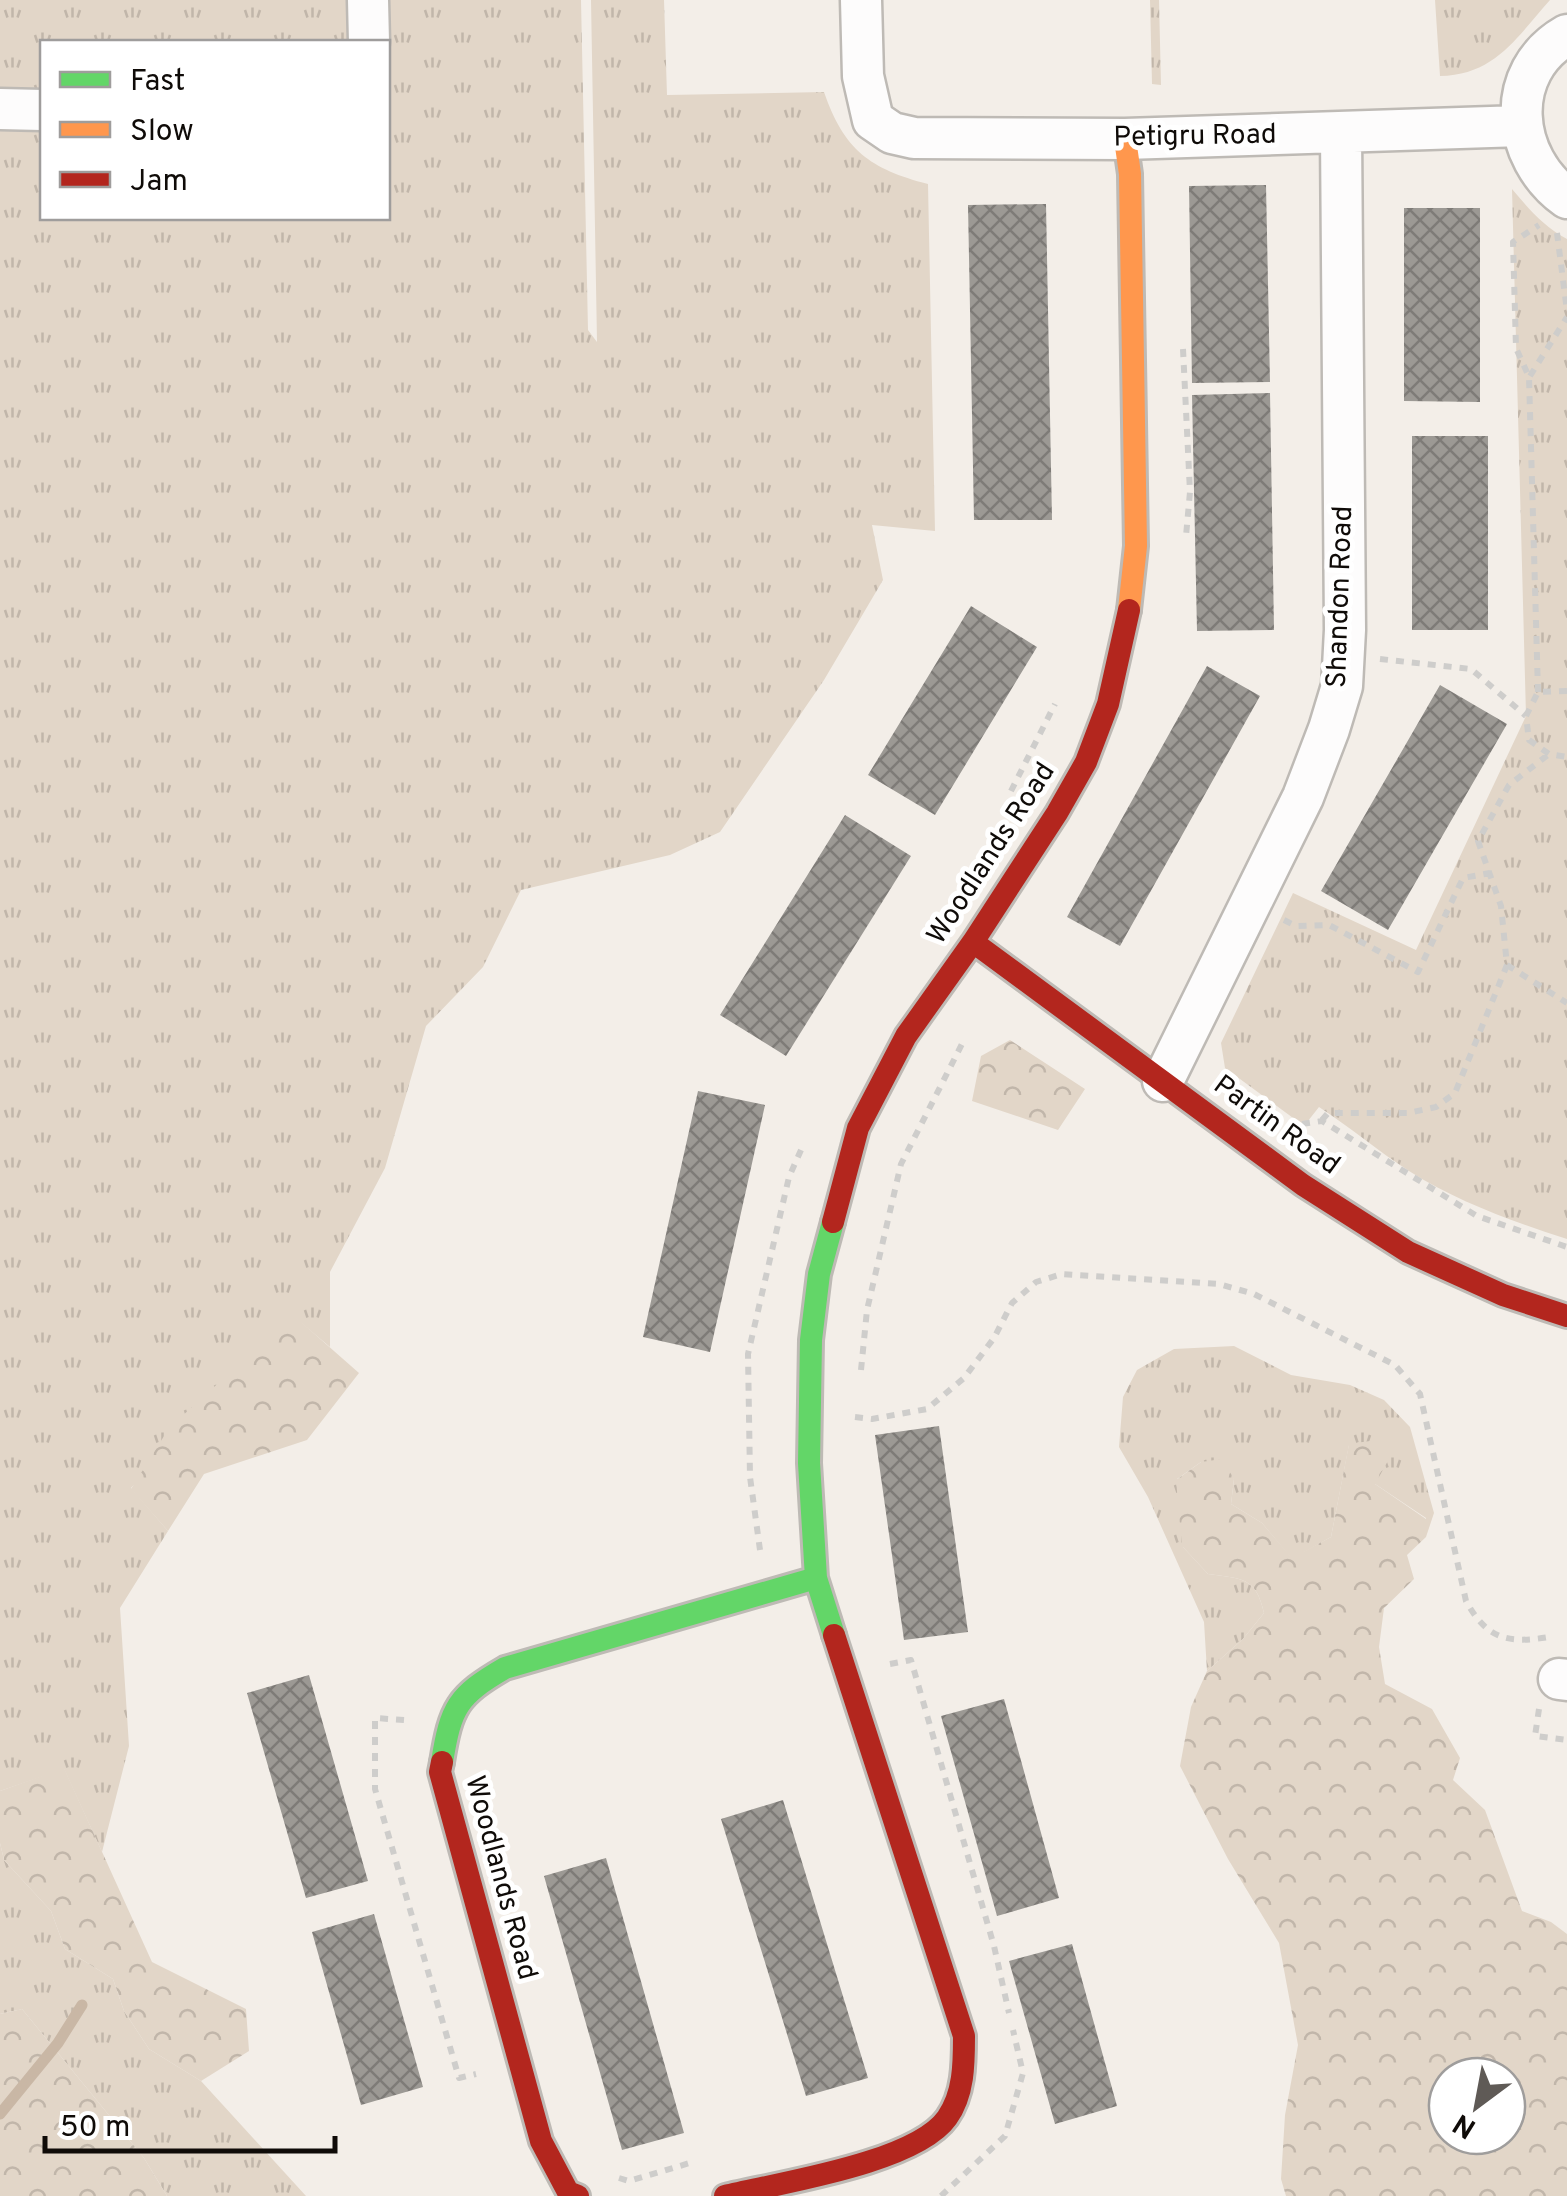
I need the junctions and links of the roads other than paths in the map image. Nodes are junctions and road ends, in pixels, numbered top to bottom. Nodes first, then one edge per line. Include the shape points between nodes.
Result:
1 (368, 0) edge
2 (860, 0) edge
3 (1567, 35) edge
4 (369, 40) edge
5 (0, 108) edge
6 (40, 110) edge
7 (1521, 126) junction
8 (1340, 134) junction
9 (1125, 139) junction
10 (1554, 212) edge
11 (973, 942) junction
12 (1163, 1081) junction
13 (1567, 1316) edge
14 (816, 1578) junction
15 (578, 2196) edge
16 (725, 2196) edge

1 - 4 street
2 - 9 street, Petigru Road via 863,76 873,120 892,132 914,138
3 - 7 street via 1535,66 1523,94
5 - 6 street
7 - 8 street, Petigru Road
7 - 10 street via 1530,158 1550,186
8 - 9 street, Petigru Road
8 - 12 street, Shandon Road via 1342,686 1303,797
9 - 11 street, Woodlands Road via 1136,546 1127,628 1086,762
11 - 12 street, Partin Road
11 - 14 street, Woodlands Road via 906,1036 858,1128 819,1274 809,1411
12 - 13 street, Partin Road via 1408,1252
14 - 15 street, Woodlands Road via 505,1668 468,1690 448,1726 440,1772 480,1920 542,2141 568,2192
14 - 16 street, Woodlands Road via 964,2036 964,2080 944,2123 901,2152

